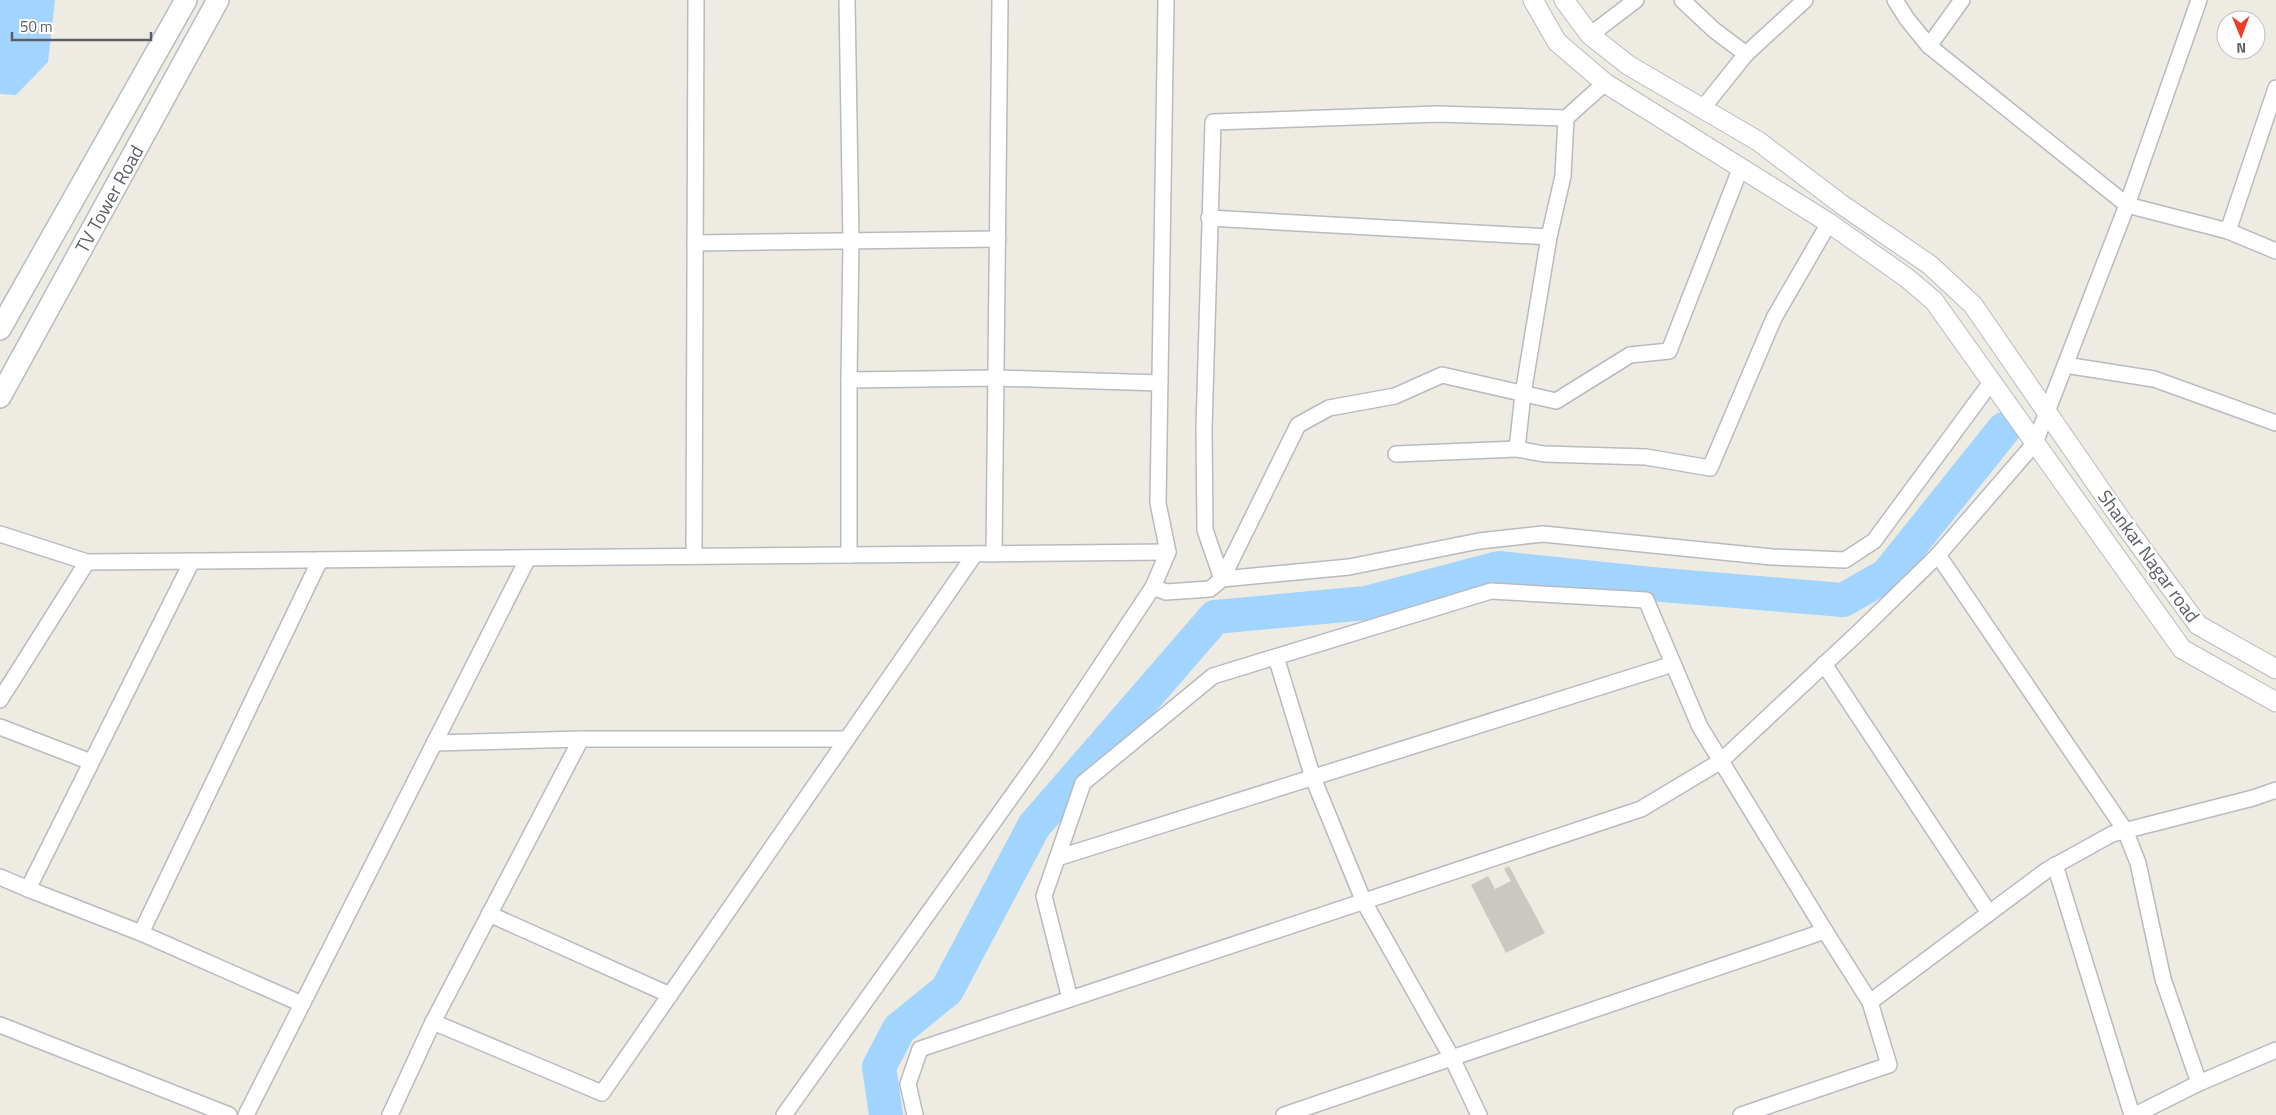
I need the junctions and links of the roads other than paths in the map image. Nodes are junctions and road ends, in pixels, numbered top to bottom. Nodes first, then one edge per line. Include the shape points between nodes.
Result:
1 (186, 0) edge
2 (218, 0) edge
3 (696, 0) edge
4 (847, 0) edge
5 (1000, 0) edge
6 (1166, 0) edge
7 (1533, 0) edge
8 (1564, 0) edge
9 (1636, 0) edge
10 (1682, 0) edge
11 (1805, 0) edge
12 (1895, 0) edge
13 (1962, 0) edge
14 (2199, 0) edge
15 (1590, 35) junction
16 (1929, 46) junction
17 (1746, 54) junction
18 (1605, 83) junction
19 (2276, 88) edge
20 (1702, 109) junction
21 (1566, 118) junction
22 (1741, 167) junction
23 (2127, 205) junction
24 (1209, 218) junction
25 (1829, 223) junction
26 (2228, 231) junction
27 (1549, 237) junction
28 (998, 239) junction
29 (851, 241) junction
30 (695, 243) junction
31 (2276, 251) edge
32 (0, 329) edge
33 (2066, 365) junction
34 (996, 378) junction
35 (849, 380) junction
36 (1992, 381) junction
37 (1160, 383) junction
38 (1523, 394) junction
39 (0, 397) edge
40 (2048, 414) junction
41 (2276, 423) edge
42 (2035, 443) junction
43 (1517, 448) junction
44 (1396, 454) dead end
45 (0, 534) edge
46 (1168, 552) junction
47 (975, 554) junction
48 (994, 554) junction
49 (849, 555) junction
50 (1938, 555) junction
51 (694, 556) junction
52 (528, 558) junction
53 (320, 560) junction
54 (87, 562) junction
55 (192, 562) junction
56 (1222, 579) junction
57 (1153, 588) junction
58 (1276, 657) junction
59 (1673, 664) junction
60 (1824, 664) junction
61 (2276, 668) edge
62 (0, 700) edge
63 (2276, 702) edge
64 (0, 727) edge
65 (581, 739) junction
66 (847, 739) junction
67 (434, 743) junction
68 (1720, 761) junction
69 (92, 762) junction
70 (1313, 778) junction
71 (2276, 790) edge
72 (2125, 830) junction
73 (1056, 858) junction
74 (2055, 865) junction
75 (0, 877) edge
76 (28, 889) junction
77 (1364, 902) junction
78 (1988, 913) junction
79 (489, 914) junction
80 (1825, 932) junction
81 (142, 934) junction
82 (670, 995) junction
83 (1070, 999) junction
84 (1870, 1002) junction
85 (302, 1004) junction
86 (433, 1022) junction
87 (0, 1025) edge
88 (2276, 1050) edge
89 (1452, 1058) junction
90 (2199, 1083) junction
91 (229, 1115) edge
92 (246, 1115) edge
93 (390, 1115) edge
94 (784, 1115) edge
95 (915, 1115) edge
96 (1284, 1115) edge
97 (1479, 1115) edge
98 (1741, 1115) edge
99 (2134, 1115) edge

1 - 32 main road, TV Tower Road
2 - 39 main road, TV Tower Road
3 - 30 street
4 - 29 street
5 - 28 street
6 - 37 street
7 - 18 street via 1557,42
8 - 15 street, Shankar Nagar road
9 - 15 street
10 - 17 street
11 - 17 street
12 - 16 street
13 - 16 street
14 - 23 street
15 - 20 street, Shankar Nagar road via 1628,65
16 - 23 street
17 - 20 street
18 - 21 street
18 - 22 street
19 - 26 street
20 - 40 street, Shankar Nagar road via 1758,141 1930,265 1973,304
21 - 24 street via 1438,114 1213,122
21 - 27 street via 1563,176
22 - 25 street
22 - 38 street via 1669,351 1630,356 1556,401
23 - 26 street
23 - 33 street
24 - 27 street
24 - 56 street via 1204,530
25 - 36 street via 1934,301
25 - 43 street via 1774,318 1710,468 1646,457 1544,454
26 - 31 street
27 - 38 street
28 - 29 street
28 - 34 street
29 - 30 street
29 - 35 street
30 - 51 street
33 - 40 street
33 - 41 street via 2154,379
34 - 35 street
34 - 37 street
34 - 48 street
35 - 49 street
36 - 42 street
36 - 56 street via 1874,541 1845,560 1772,557 1543,534 1479,541 1349,567
37 - 46 street via 1158,503
38 - 43 street
38 - 56 street via 1442,375 1394,396 1329,408 1298,425
40 - 42 street
40 - 61 street, Shankar Nagar road via 2198,625
42 - 50 street
42 - 63 street via 2182,649
43 - 44 street
45 - 54 street
46 - 48 street
46 - 57 street
47 - 48 street
47 - 49 street
47 - 66 street
49 - 51 street
50 - 60 street
50 - 72 street
51 - 52 street
52 - 53 street
52 - 67 street
53 - 55 street
53 - 81 street
54 - 55 street
54 - 62 street
55 - 69 street
56 - 57 street via 1210,589 1166,592
57 - 94 street via 1042,754
58 - 59 street via 1491,591 1646,600
58 - 70 street
58 - 73 street via 1213,676 1083,784
59 - 68 street via 1700,727
59 - 70 street
60 - 68 street
60 - 78 street
64 - 69 street
65 - 66 street
65 - 67 street
65 - 79 street
66 - 82 street
67 - 85 street
68 - 77 street via 1641,809
68 - 80 street
69 - 76 street
70 - 73 street
70 - 77 street
71 - 72 street
72 - 74 street
72 - 90 street via 2138,863 2163,979
73 - 83 street via 1044,896
74 - 78 street
74 - 99 street
75 - 76 street
76 - 81 street
77 - 83 street
77 - 89 street
78 - 84 street
79 - 82 street
79 - 86 street
80 - 84 street
80 - 89 street
81 - 85 street
82 - 86 street via 602,1093
83 - 95 street via 920,1049 908,1084
84 - 98 street via 1889,1065
85 - 92 street
86 - 93 street
87 - 91 street
88 - 90 street
89 - 96 street
89 - 97 street
90 - 99 street

